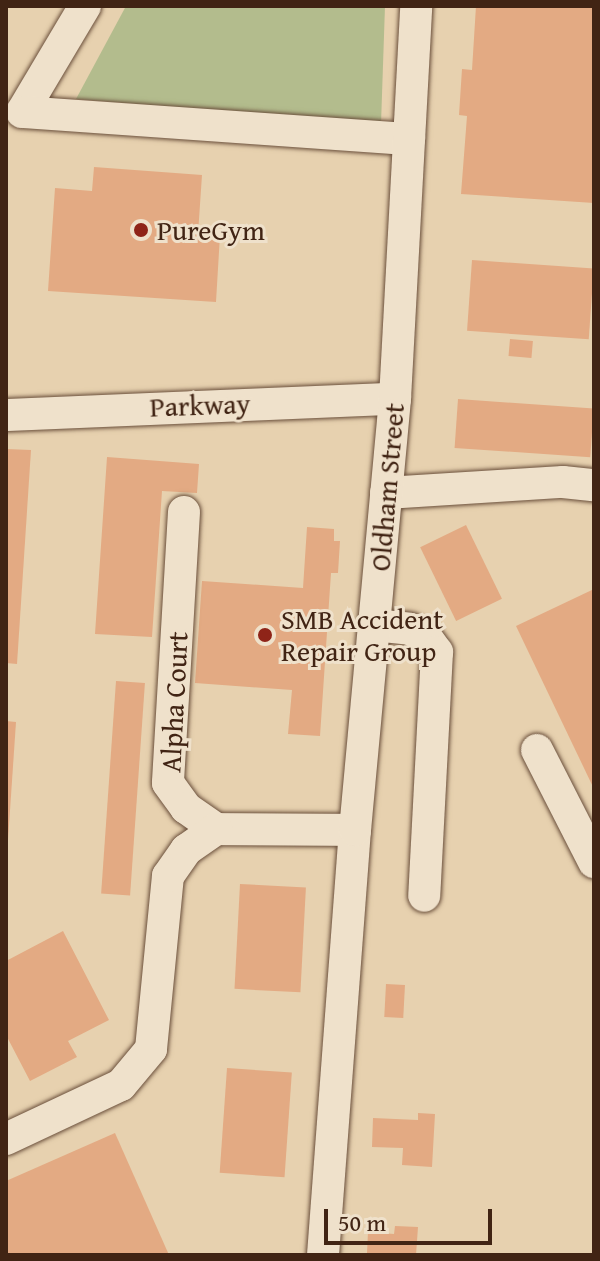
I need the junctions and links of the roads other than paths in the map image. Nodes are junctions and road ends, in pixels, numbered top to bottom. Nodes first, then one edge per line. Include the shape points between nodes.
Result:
1 (85, 6) edge
2 (416, 6) edge
3 (409, 139) junction
4 (395, 399) junction
5 (6, 415) edge
6 (594, 485) edge
7 (386, 493) junction
8 (184, 512) dead end
9 (374, 625) junction
10 (537, 750) dead end
11 (216, 829) junction
12 (355, 830) junction
13 (594, 862) edge
14 (424, 896) dead end
15 (6, 1139) edge
16 (323, 1255) edge

1 - 3 street via 22,112
2 - 3 street, Oldham Street
3 - 4 street, Oldham Street
4 - 5 street, Parkway
4 - 7 street, Oldham Street
6 - 7 street via 563,482
7 - 9 street, Oldham Street
8 - 11 street, Alpha Court via 168,783 186,808
9 - 12 street, Oldham Street
9 - 14 street via 410,629 426,637 437,652
10 - 13 street
11 - 12 street
11 - 15 street via 186,850 168,876 151,1049 121,1085
12 - 16 street, Oldham Street

